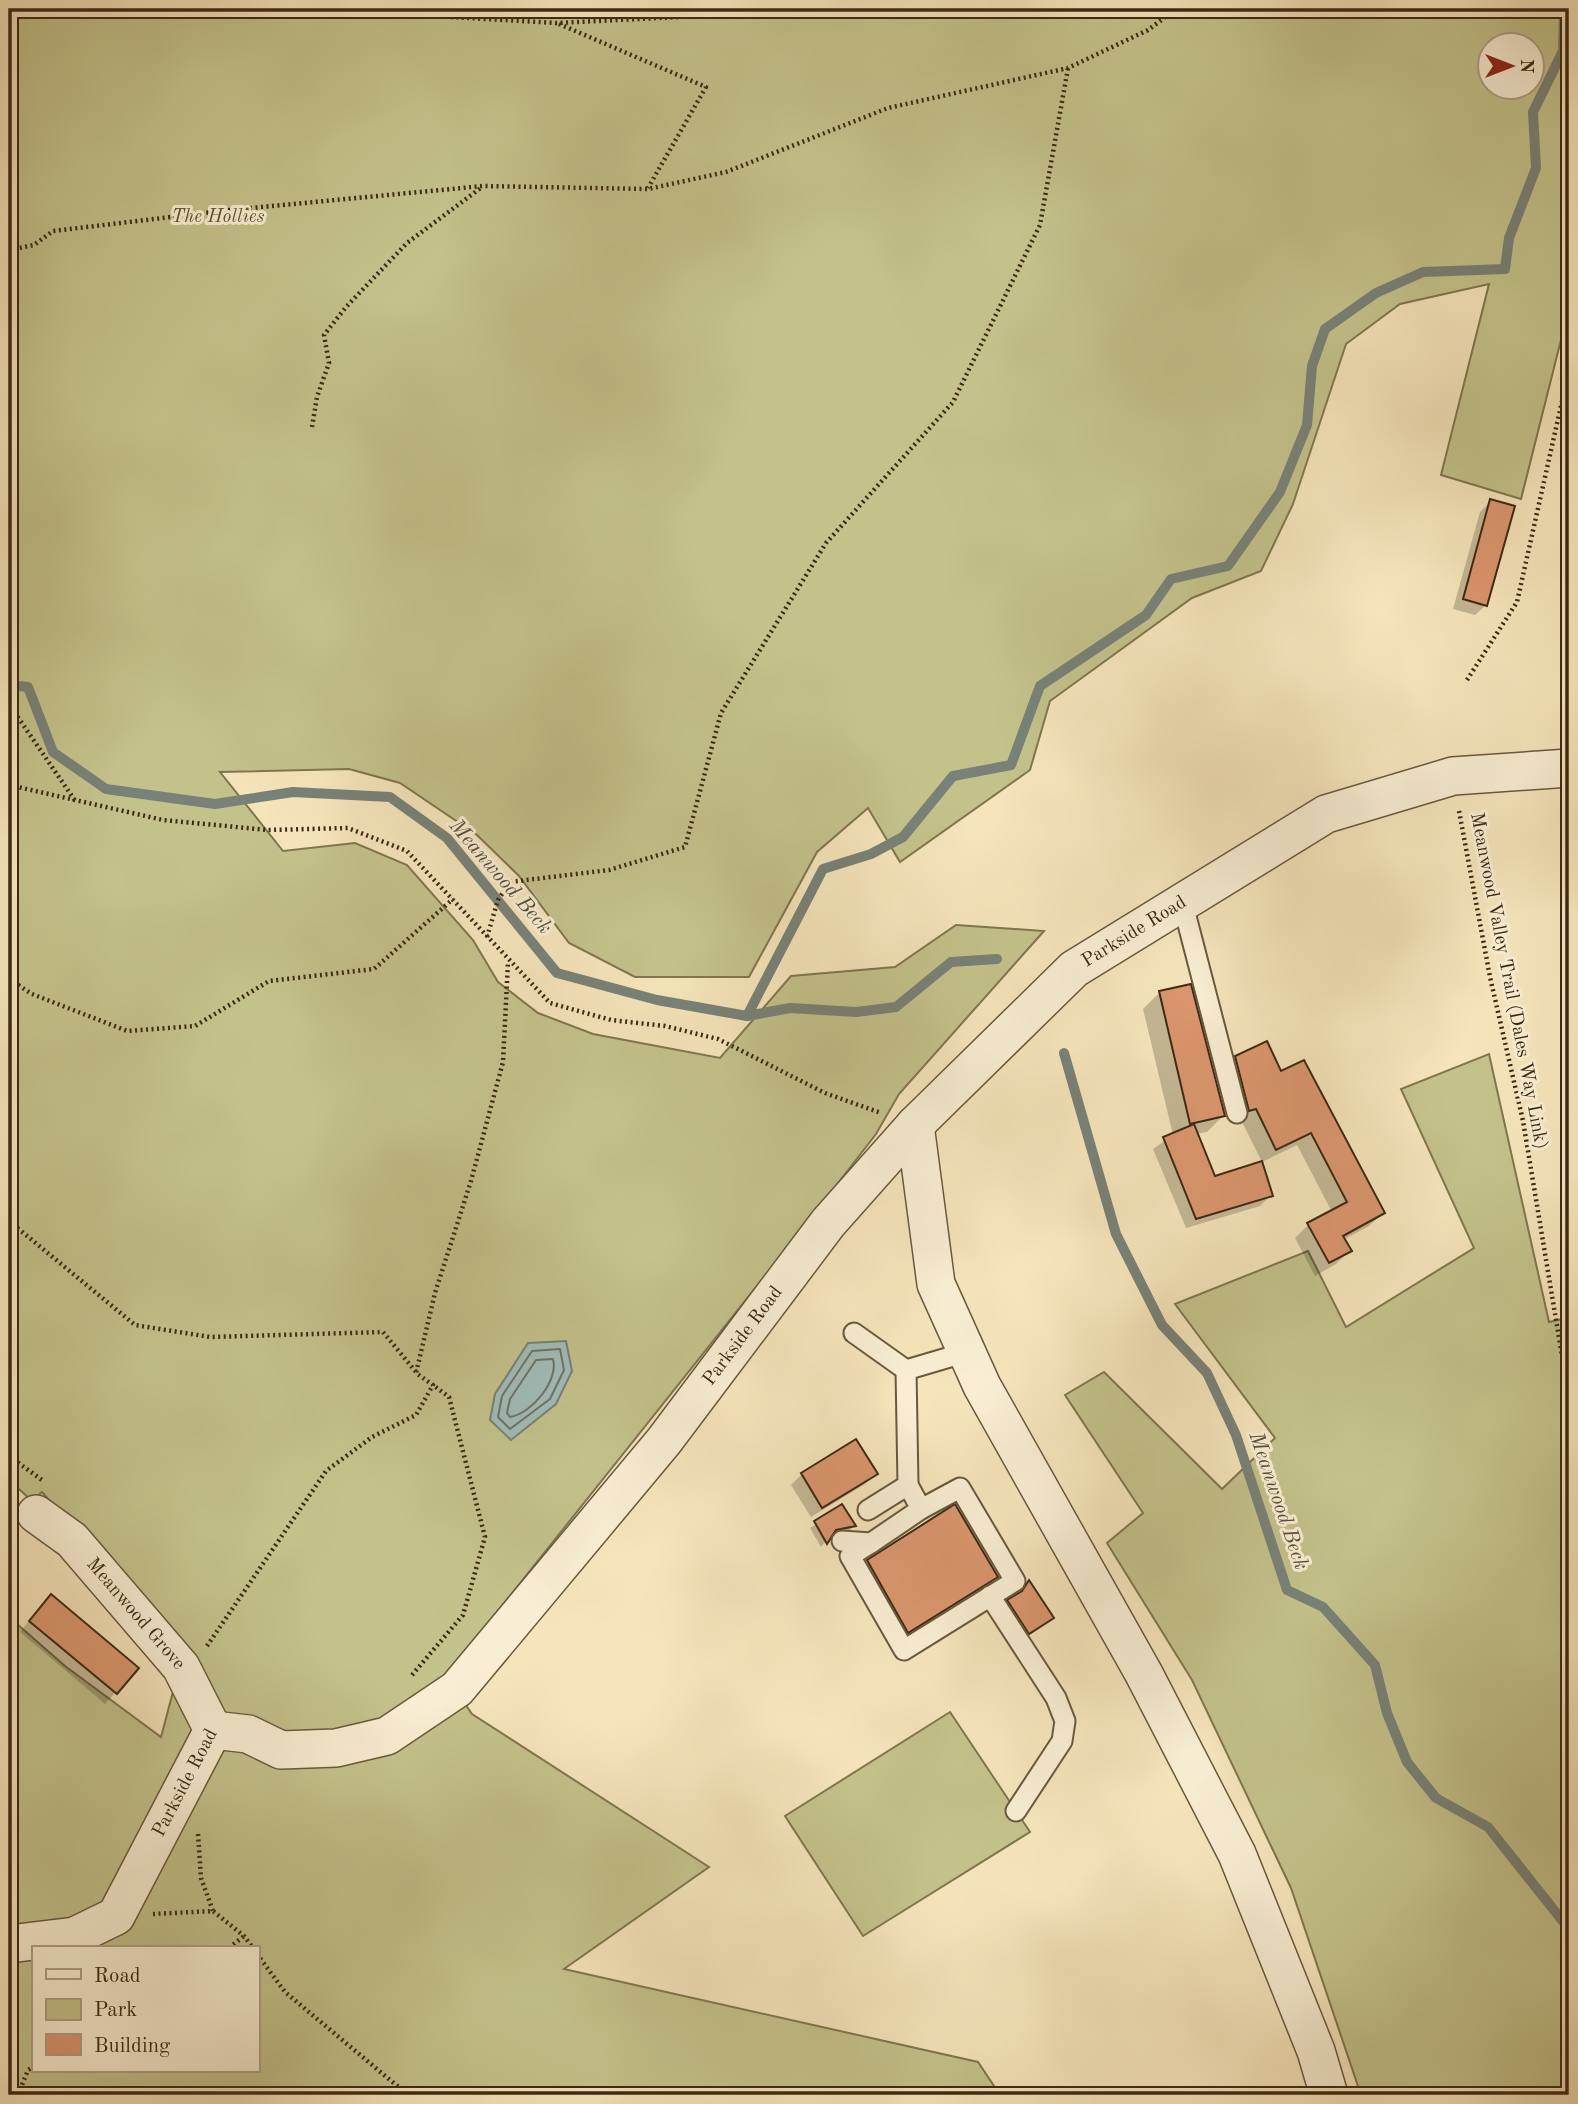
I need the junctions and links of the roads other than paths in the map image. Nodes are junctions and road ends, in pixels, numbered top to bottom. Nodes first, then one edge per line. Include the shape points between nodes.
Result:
1 (1569, 768) edge
2 (1182, 901) junction
3 (1237, 1113) dead end
4 (915, 1125) junction
5 (854, 1333) dead end
6 (967, 1352) junction
7 (906, 1370) junction
8 (908, 1485) junction
9 (920, 1509) junction
10 (868, 1510) dead end
11 (36, 1514) dead end
12 (842, 1541) dead end
13 (871, 1543) junction
14 (990, 1596) junction
15 (213, 1730) junction
16 (1016, 1811) dead end
17 (9, 1944) edge
18 (1329, 2095) edge

1 - 2 street, Parkside Road via 1453,776 1326,814
2 - 3 lane
2 - 4 street, Parkside Road via 1074,969
4 - 6 street via 936,1284
4 - 15 street, Parkside Road via 828,1223 664,1441 457,1689 387,1736 336,1748 281,1750 248,1734
5 - 7 lane
6 - 7 lane
6 - 18 street via 1237,1854 1316,2051
7 - 8 lane
8 - 9 lane
8 - 10 lane
9 - 13 lane
9 - 14 lane via 960,1488 1015,1581
11 - 15 street, Meanwood Grove via 72,1540 181,1667
12 - 13 lane
13 - 14 lane via 850,1556 904,1650
14 - 16 lane via 1056,1698 1065,1721 1062,1741
15 - 17 street, Parkside Road via 116,1916 75,1936

